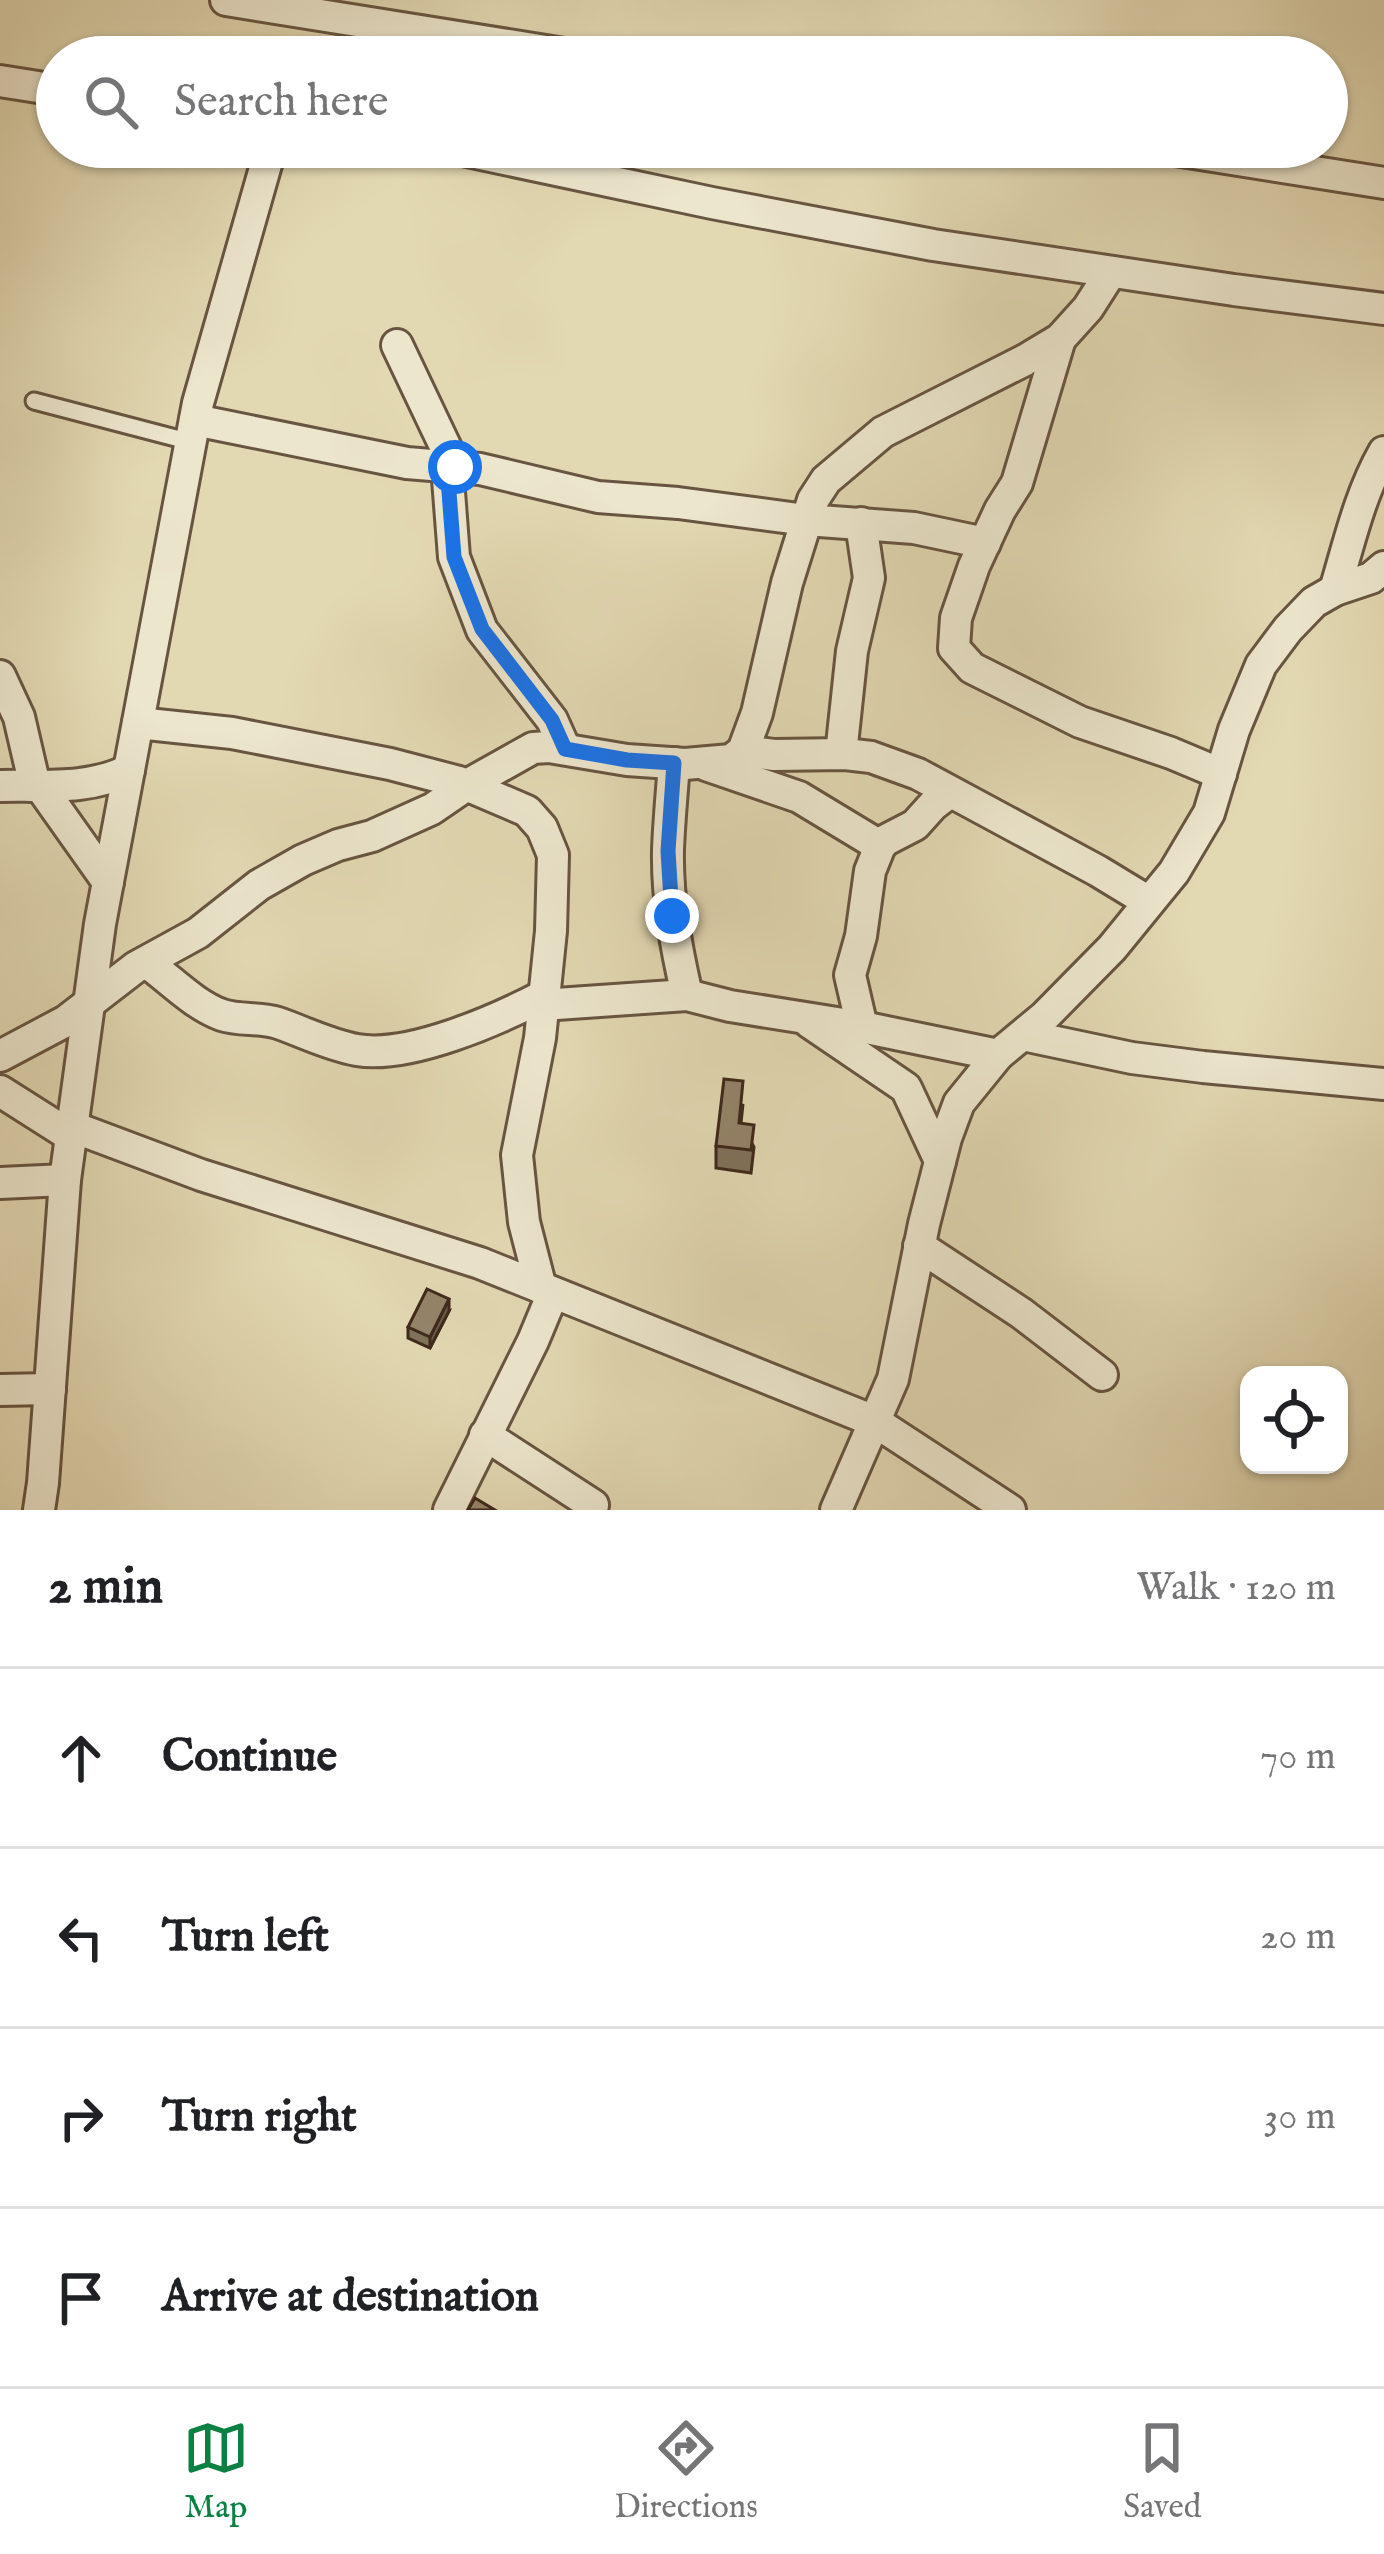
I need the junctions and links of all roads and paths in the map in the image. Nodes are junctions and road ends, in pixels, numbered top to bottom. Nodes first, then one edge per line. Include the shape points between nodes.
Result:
1 (226, 0) edge
2 (451, 36) edge
3 (0, 81) edge
4 (36, 87) edge
5 (265, 168) edge
6 (547, 168) edge
7 (1289, 168) edge
8 (1384, 183) edge
9 (1111, 272) junction
10 (1384, 309) edge
11 (1060, 339) junction
12 (397, 345) dead end
13 (34, 401) dead end
14 (193, 431) junction
15 (1384, 452) edge
16 (451, 466) junction
17 (806, 520) junction
18 (861, 523) junction
19 (985, 542) junction
20 (1384, 567) edge
21 (1335, 590) junction
22 (0, 676) edge
23 (138, 723) junction
24 (565, 749) junction
25 (743, 751) junction
26 (841, 754) junction
27 (687, 763) junction
28 (129, 770) junction
29 (1221, 774) junction
30 (467, 785) junction
31 (38, 786) junction
32 (0, 787) edge
33 (950, 791) junction
34 (880, 847) junction
35 (108, 882) junction
36 (1149, 902) junction
37 (146, 962) junction
38 (687, 995) junction
39 (543, 1000) junction
40 (91, 1001) junction
41 (801, 1016) junction
42 (862, 1027) junction
43 (1023, 1034) junction
44 (998, 1055) junction
45 (0, 1056) edge
46 (1384, 1084) edge
47 (0, 1091) edge
48 (72, 1132) junction
49 (940, 1161) junction
50 (65, 1180) junction
51 (0, 1183) edge
52 (920, 1246) junction
53 (547, 1290) junction
54 (1102, 1376) dead end
55 (50, 1389) junction
56 (0, 1390) edge
57 (874, 1421) junction
58 (485, 1435) junction
59 (593, 1505) dead end
60 (39, 1510) edge
61 (448, 1510) edge
62 (836, 1510) edge
63 (1010, 1510) edge

1 - 2 street
3 - 4 street
5 - 14 street
6 - 9 street
7 - 8 street
9 - 10 street
9 - 11 street
11 - 17 street via 883,432 826,480
11 - 19 street via 1017,483
12 - 16 street
13 - 14 lane
14 - 16 street
14 - 23 street
15 - 21 street
16 - 17 street via 598,497
16 - 24 street via 454,557 482,629
17 - 18 street
17 - 25 street
18 - 19 street
18 - 26 street via 869,578
19 - 29 street via 956,618 954,648 972,668 1080,722
20 - 21 street
21 - 29 street via 1314,602 1261,664
22 - 31 street
23 - 28 street
23 - 30 street via 232,733
24 - 27 street
24 - 30 street via 533,748
25 - 26 street
25 - 27 street via 731,760
26 - 33 street via 871,757
27 - 34 street via 799,797
27 - 38 street via 668,851
28 - 31 street via 101,782
28 - 35 street
29 - 36 street via 1209,813
30 - 37 street via 432,809 302,860
30 - 39 street via 527,811 554,855
31 - 32 street
31 - 35 street
33 - 34 street
33 - 36 street
34 - 42 street via 850,975
35 - 40 street
36 - 43 street
37 - 39 street via 224,1016 268,1019 363,1051 460,1034
37 - 40 street
38 - 39 street
38 - 41 street
39 - 53 street via 517,1155 524,1222
40 - 45 street
40 - 48 street
41 - 42 street
41 - 49 street via 906,1088
42 - 44 street
43 - 44 street
43 - 46 street via 1132,1058
44 - 49 street via 959,1103
47 - 48 street
48 - 50 street
48 - 53 street
49 - 52 street
50 - 51 street
50 - 55 street
52 - 54 street
52 - 57 street via 893,1379
53 - 57 street
53 - 58 street via 533,1341
55 - 56 street
55 - 60 street
57 - 62 street
57 - 63 street
58 - 59 street
58 - 61 street

